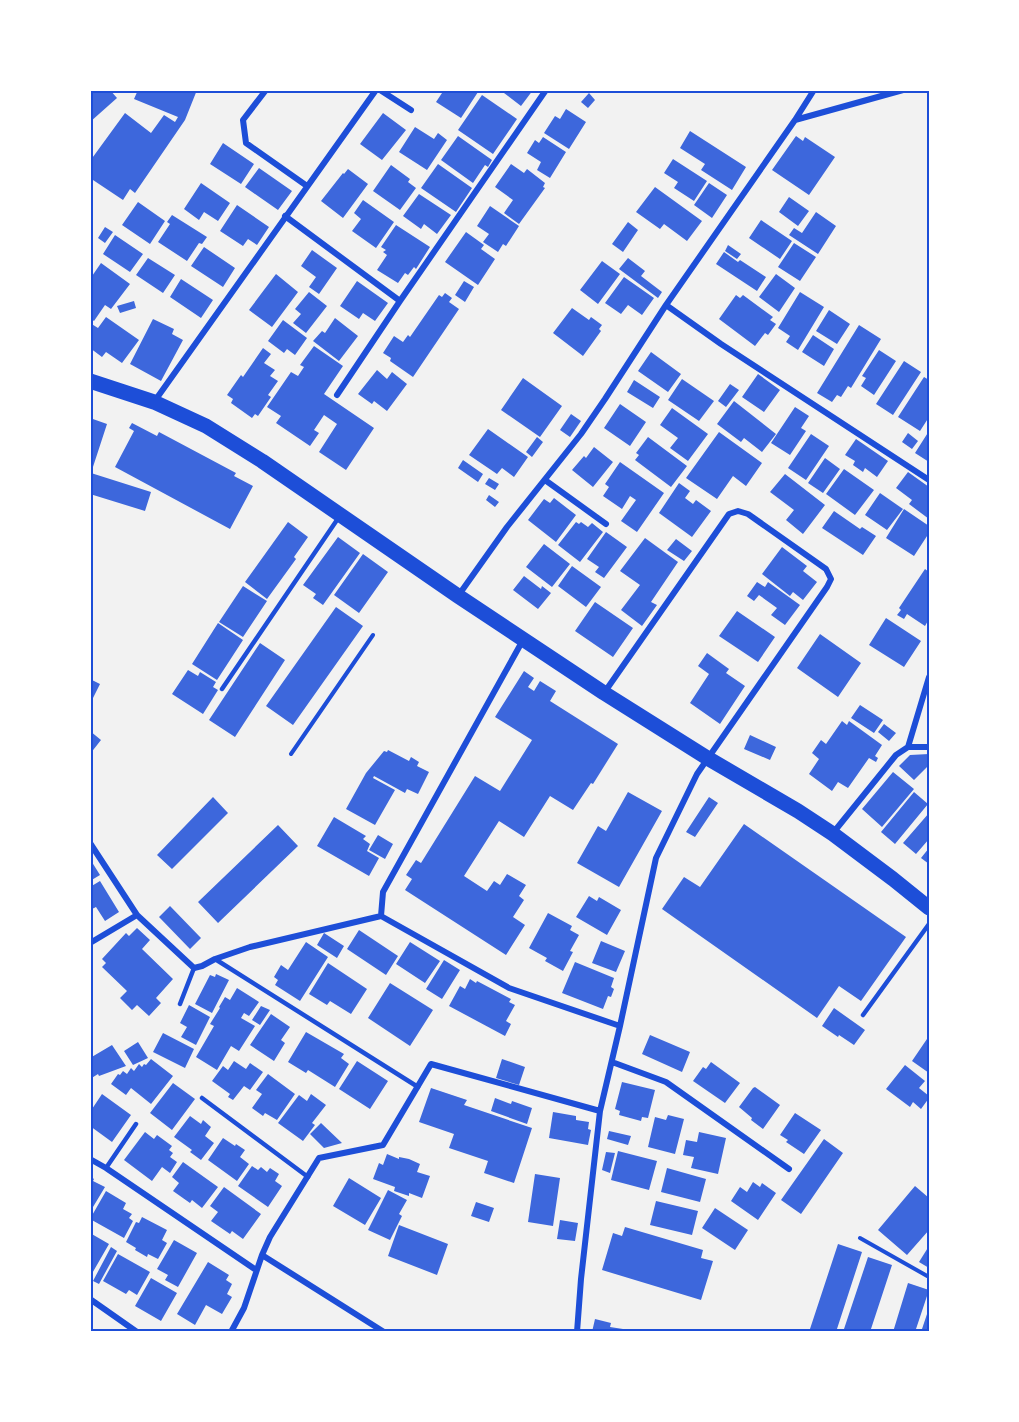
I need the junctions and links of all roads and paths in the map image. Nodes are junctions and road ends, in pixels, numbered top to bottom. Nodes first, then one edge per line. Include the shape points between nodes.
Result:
1 (266, 90) edge
2 (378, 90) edge
3 (546, 90) edge
4 (814, 90) edge
5 (903, 90) edge
6 (411, 110) dead end
7 (795, 120) junction
8 (307, 186) junction
9 (285, 216) junction
10 (400, 301) junction
11 (666, 305) junction
12 (90, 381) edge
13 (337, 395) dead end
14 (154, 402) junction
15 (545, 480) junction
16 (929, 480) edge
17 (341, 515) junction
18 (606, 524) dead end
19 (458, 596) junction
20 (372, 635) dead end
21 (523, 640) junction
22 (929, 677) edge
23 (222, 689) dead end
24 (604, 693) junction
25 (908, 747) junction
26 (929, 747) edge
27 (291, 754) dead end
28 (709, 759) junction
29 (833, 834) junction
30 (90, 843) edge
31 (929, 908) edge
32 (137, 915) junction
33 (381, 915) junction
34 (929, 924) edge
35 (90, 944) edge
36 (215, 958) junction
37 (194, 968) junction
38 (180, 1004) dead end
39 (863, 1015) dead end
40 (620, 1026) junction
41 (612, 1062) junction
42 (418, 1087) junction
43 (202, 1098) dead end
44 (600, 1111) junction
45 (136, 1124) dead end
46 (90, 1159) edge
47 (106, 1168) junction
48 (789, 1168) dead end
49 (308, 1177) junction
50 (860, 1238) dead end
51 (262, 1255) junction
52 (256, 1270) junction
53 (929, 1277) edge
54 (90, 1299) edge
55 (137, 1332) edge
56 (231, 1332) edge
57 (384, 1332) edge
58 (577, 1332) edge

1 - 8 street via 243,120 246,142
2 - 6 street
2 - 8 street
3 - 10 street
4 - 7 street
5 - 7 street
7 - 11 street
8 - 9 street
9 - 10 street
9 - 14 street
10 - 13 street
11 - 15 street via 599,408
11 - 16 street
12 - 14 main road
14 - 17 main road via 215,432
15 - 18 street
15 - 19 street
17 - 19 main road
17 - 23 lane
19 - 21 main road
20 - 27 path
21 - 24 main road
21 - 33 street via 383,892
22 - 25 street
24 - 28 main road
24 - 28 street via 729,514 747,514 826,569 831,579
25 - 26 street
25 - 29 street via 896,755
28 - 29 main road
28 - 40 street via 694,779 656,858
29 - 31 main road
30 - 32 street
32 - 35 street
32 - 37 street
33 - 36 street
33 - 40 street via 509,988
34 - 39 lane
36 - 37 street
36 - 42 lane
37 - 38 lane
40 - 41 street
41 - 44 street
41 - 48 street via 666,1082
42 - 44 street via 431,1064
42 - 49 street via 383,1145 319,1158
43 - 49 lane
44 - 58 street
45 - 47 lane
46 - 47 street
47 - 52 street
49 - 51 street
50 - 53 path
51 - 52 street
51 - 57 street
52 - 56 street via 244,1308
54 - 55 street

